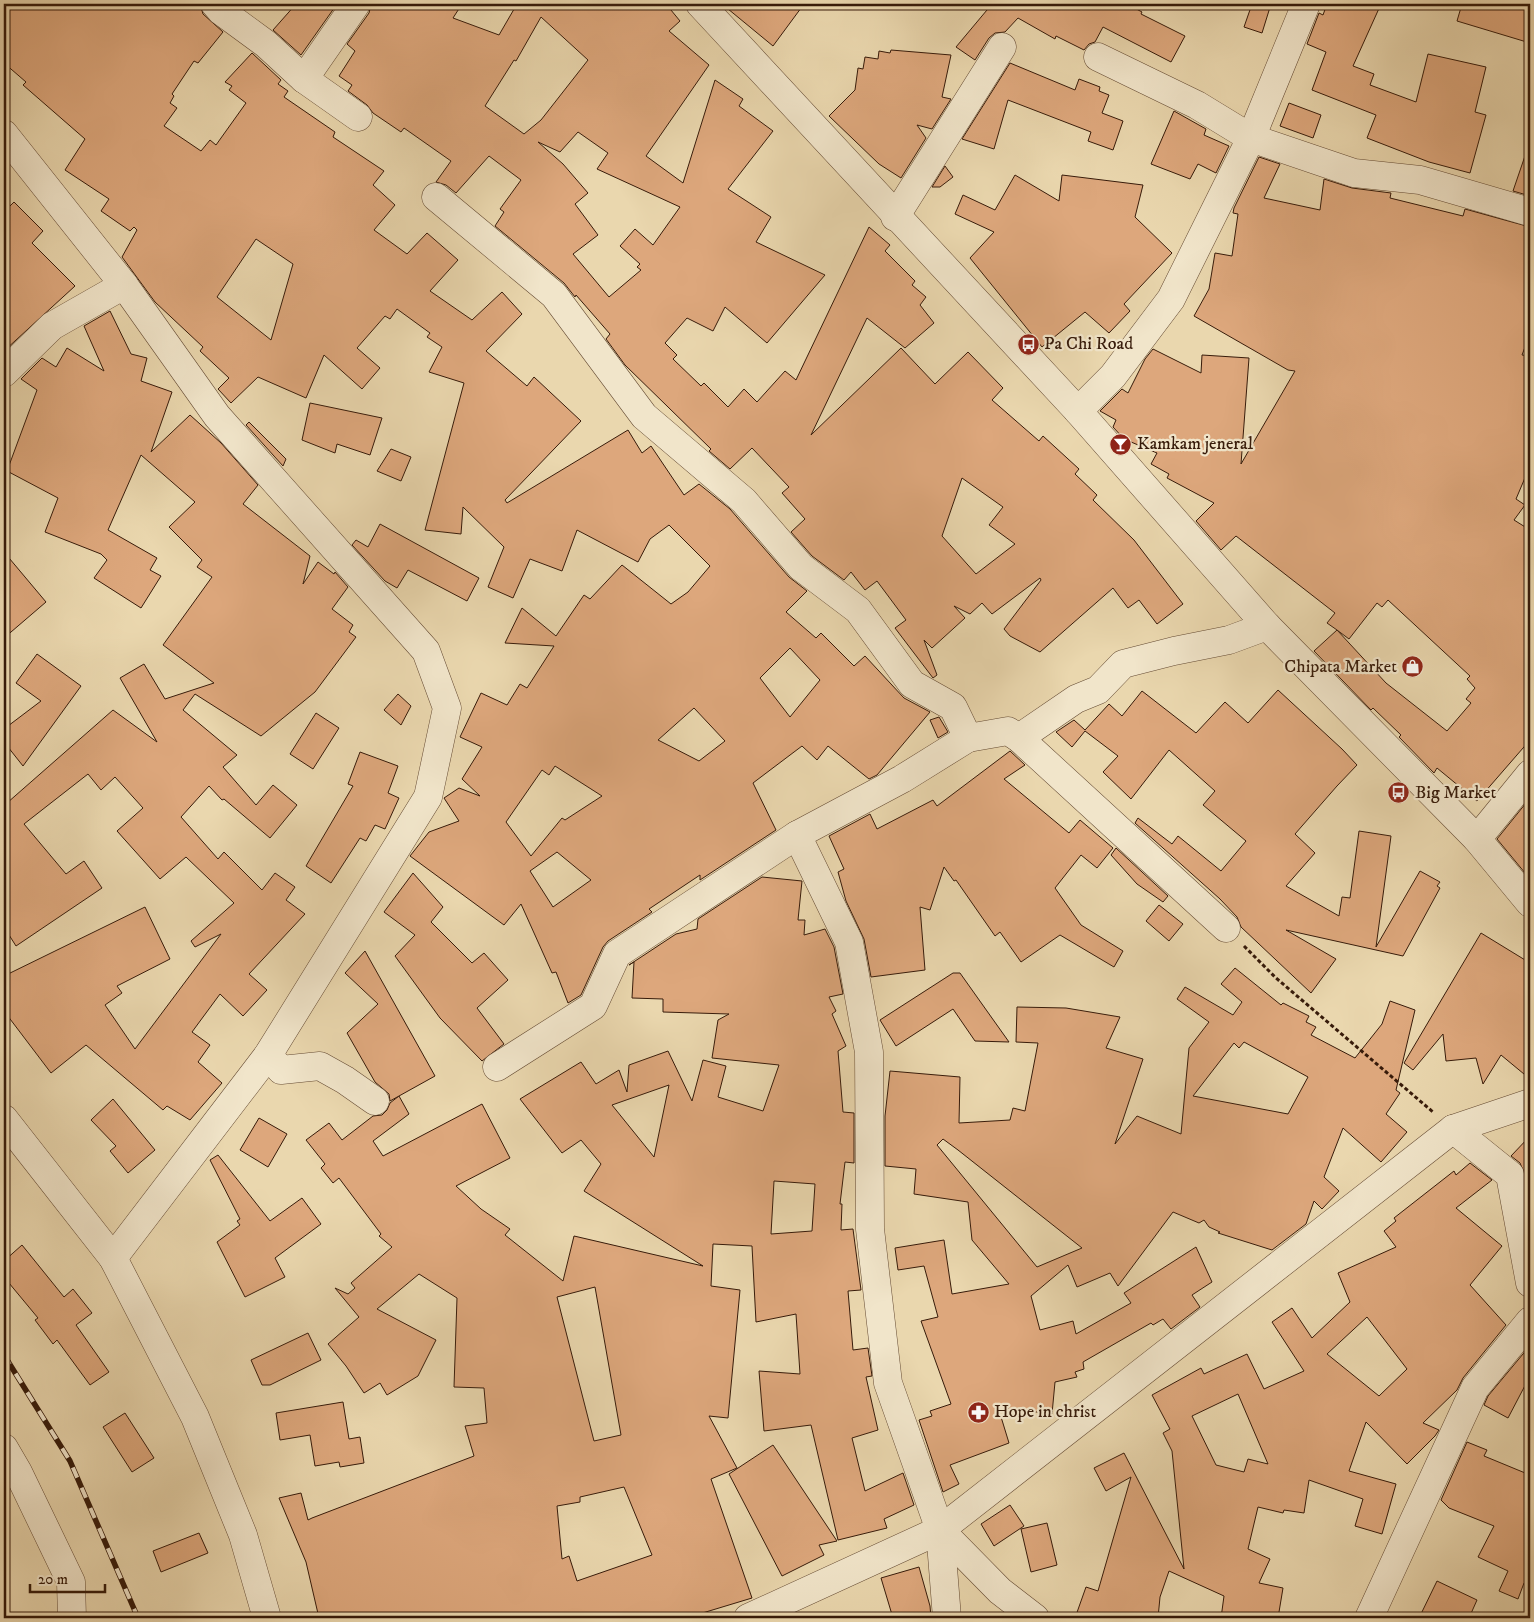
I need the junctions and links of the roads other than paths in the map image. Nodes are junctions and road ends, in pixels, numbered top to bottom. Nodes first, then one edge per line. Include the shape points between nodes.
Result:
1 (216, 4) edge
2 (356, 4) edge
3 (700, 4) edge
4 (1306, 4) edge
5 (1002, 47) dead end
6 (1098, 57) dead end
7 (304, 79) junction
8 (358, 117) dead end
9 (4, 134) edge
10 (1251, 138) junction
11 (436, 197) dead end
12 (1530, 212) edge
13 (895, 217) junction
14 (124, 285) junction
15 (4, 373) edge
16 (1078, 411) junction
17 (1267, 626) junction
18 (968, 738) junction
19 (1019, 738) junction
20 (1530, 774) edge
21 (797, 835) junction
22 (1477, 839) junction
23 (1530, 903) edge
24 (1226, 928) road end
25 (268, 1055) junction
26 (498, 1067) dead end
27 (375, 1101) dead end
28 (1530, 1104) edge
29 (4, 1118) edge
30 (1453, 1129) junction
31 (112, 1258) junction
32 (1530, 1283) edge
33 (1530, 1321) edge
34 (4, 1448) edge
35 (940, 1530) junction
36 (72, 1618) edge
37 (267, 1618) edge
38 (748, 1618) edge
39 (947, 1618) edge
40 (1035, 1618) edge
41 (1370, 1618) edge

1 - 7 street
2 - 7 street
3 - 13 street
4 - 10 street
5 - 13 street
6 - 10 street via 1197,105
7 - 8 street
9 - 14 street
10 - 12 street via 1354,173 1420,180
10 - 16 street via 1171,299 1113,376
11 - 18 street via 554,295 644,416 744,501 801,567 858,610 912,684 953,707
13 - 16 street
14 - 15 street via 52,326
14 - 25 street via 217,416 426,651 447,708 428,797
16 - 17 street
17 - 19 street via 1228,640 1123,664 1098,690 1076,699
17 - 22 street
18 - 19 street via 1008,731
18 - 21 street
19 - 24 street
20 - 22 street
21 - 26 street via 617,954 593,1006
21 - 35 street via 849,942 869,1052 870,1229 888,1383
22 - 23 street
25 - 27 street via 281,1070 320,1066
25 - 31 street
28 - 30 street
29 - 31 street
30 - 32 street via 1510,1175
30 - 35 street
31 - 37 street via 195,1417 243,1535
33 - 41 street via 1475,1388
34 - 36 street via 71,1582
35 - 38 street
35 - 39 street
35 - 40 street via 1000,1591

